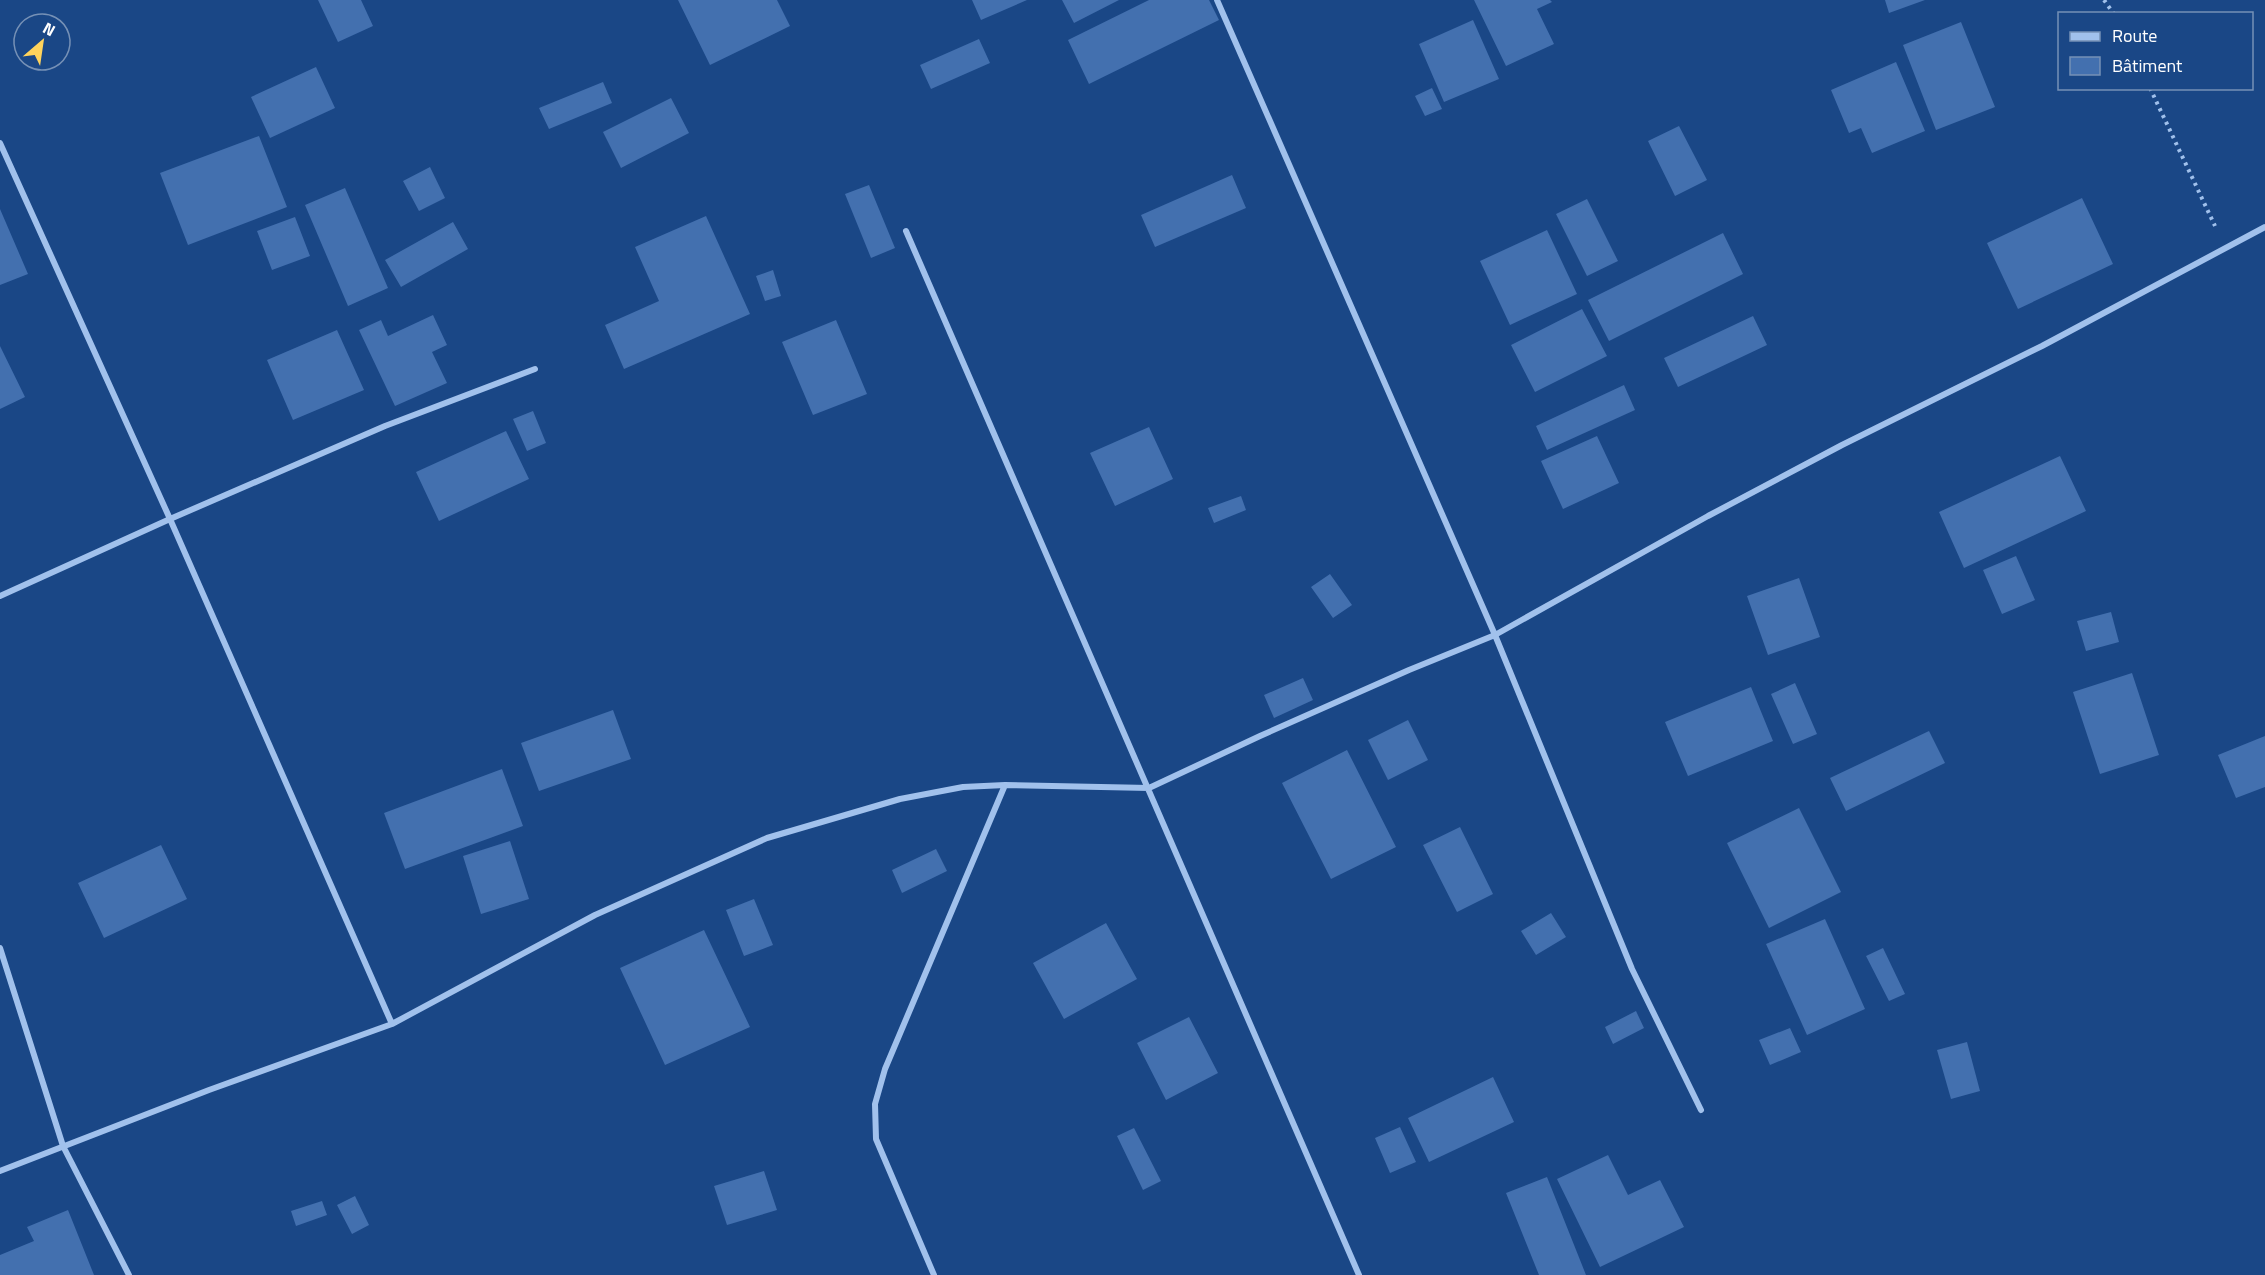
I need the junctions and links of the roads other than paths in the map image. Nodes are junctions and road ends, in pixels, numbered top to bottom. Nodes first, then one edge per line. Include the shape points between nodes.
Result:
1 (1217, 0) edge
2 (0, 143) edge
3 (2265, 226) edge
4 (906, 231) dead end
5 (535, 369) dead end
6 (170, 519) junction
7 (0, 596) edge
8 (1495, 635) junction
9 (1005, 785) junction
10 (1149, 788) junction
11 (0, 948) edge
12 (392, 1024) junction
13 (1701, 1110) dead end
14 (63, 1146) junction
15 (0, 1171) edge
16 (129, 1275) edge
17 (934, 1275) edge
18 (1359, 1275) edge

1 - 8 street
2 - 6 street
3 - 8 street via 2042,346 1842,444
4 - 10 street
5 - 6 street via 385,426
6 - 7 street
6 - 12 street
8 - 10 street
8 - 13 street via 1632,969
9 - 10 street
9 - 12 street via 963,787 900,799 767,838 595,915
9 - 17 street via 885,1069 875,1104 876,1139
10 - 18 street
11 - 14 street
12 - 14 street
14 - 15 street
14 - 16 street

